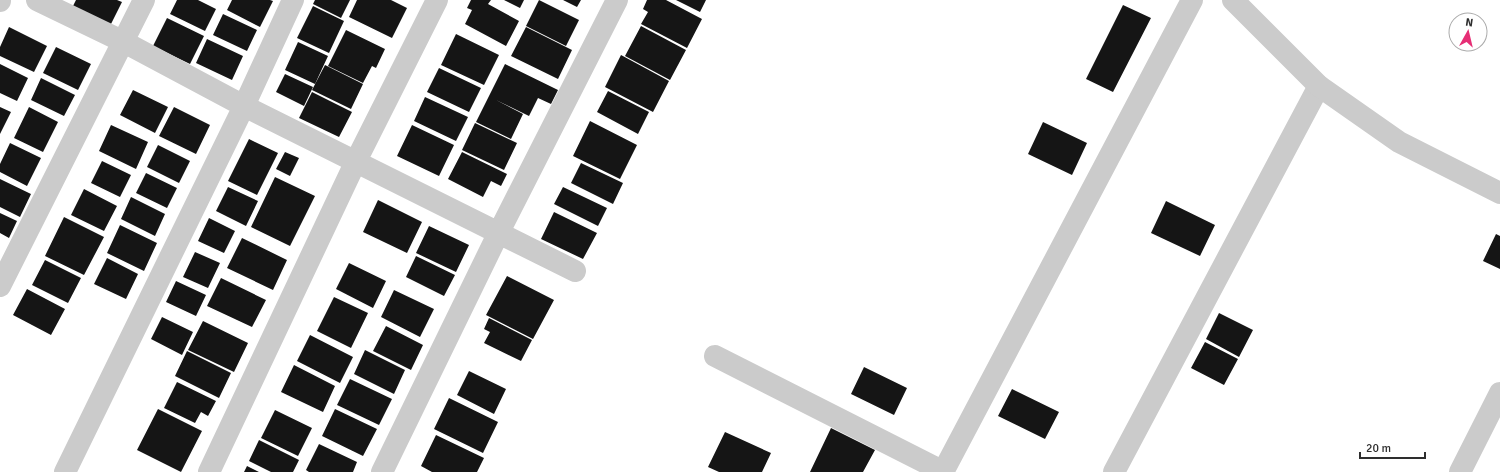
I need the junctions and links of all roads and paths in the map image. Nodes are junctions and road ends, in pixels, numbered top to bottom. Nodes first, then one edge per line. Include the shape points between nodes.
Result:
1 (37, 0) edge
2 (144, 0) edge
3 (293, 0) edge
4 (437, 0) edge
5 (618, 0) edge
6 (1192, 0) edge
7 (1233, 0) edge
8 (124, 42) junction
9 (1319, 86) junction
10 (244, 106) junction
11 (356, 161) junction
12 (1500, 193) edge
13 (499, 232) junction
14 (576, 271) dead end
15 (0, 286) edge
16 (715, 356) dead end
17 (1500, 393) edge
18 (65, 472) edge
19 (209, 472) edge
20 (382, 472) edge
21 (943, 472) edge
22 (1114, 472) edge
23 (1460, 472) edge

1 - 8 street
2 - 8 street
3 - 10 street
4 - 11 street
5 - 13 street
6 - 21 street
7 - 9 street
8 - 10 street
8 - 15 street
9 - 12 street via 1399,142
9 - 22 street
10 - 11 street
10 - 18 street
11 - 13 street
11 - 19 street
13 - 14 street
13 - 20 street
16 - 21 street
17 - 23 street

